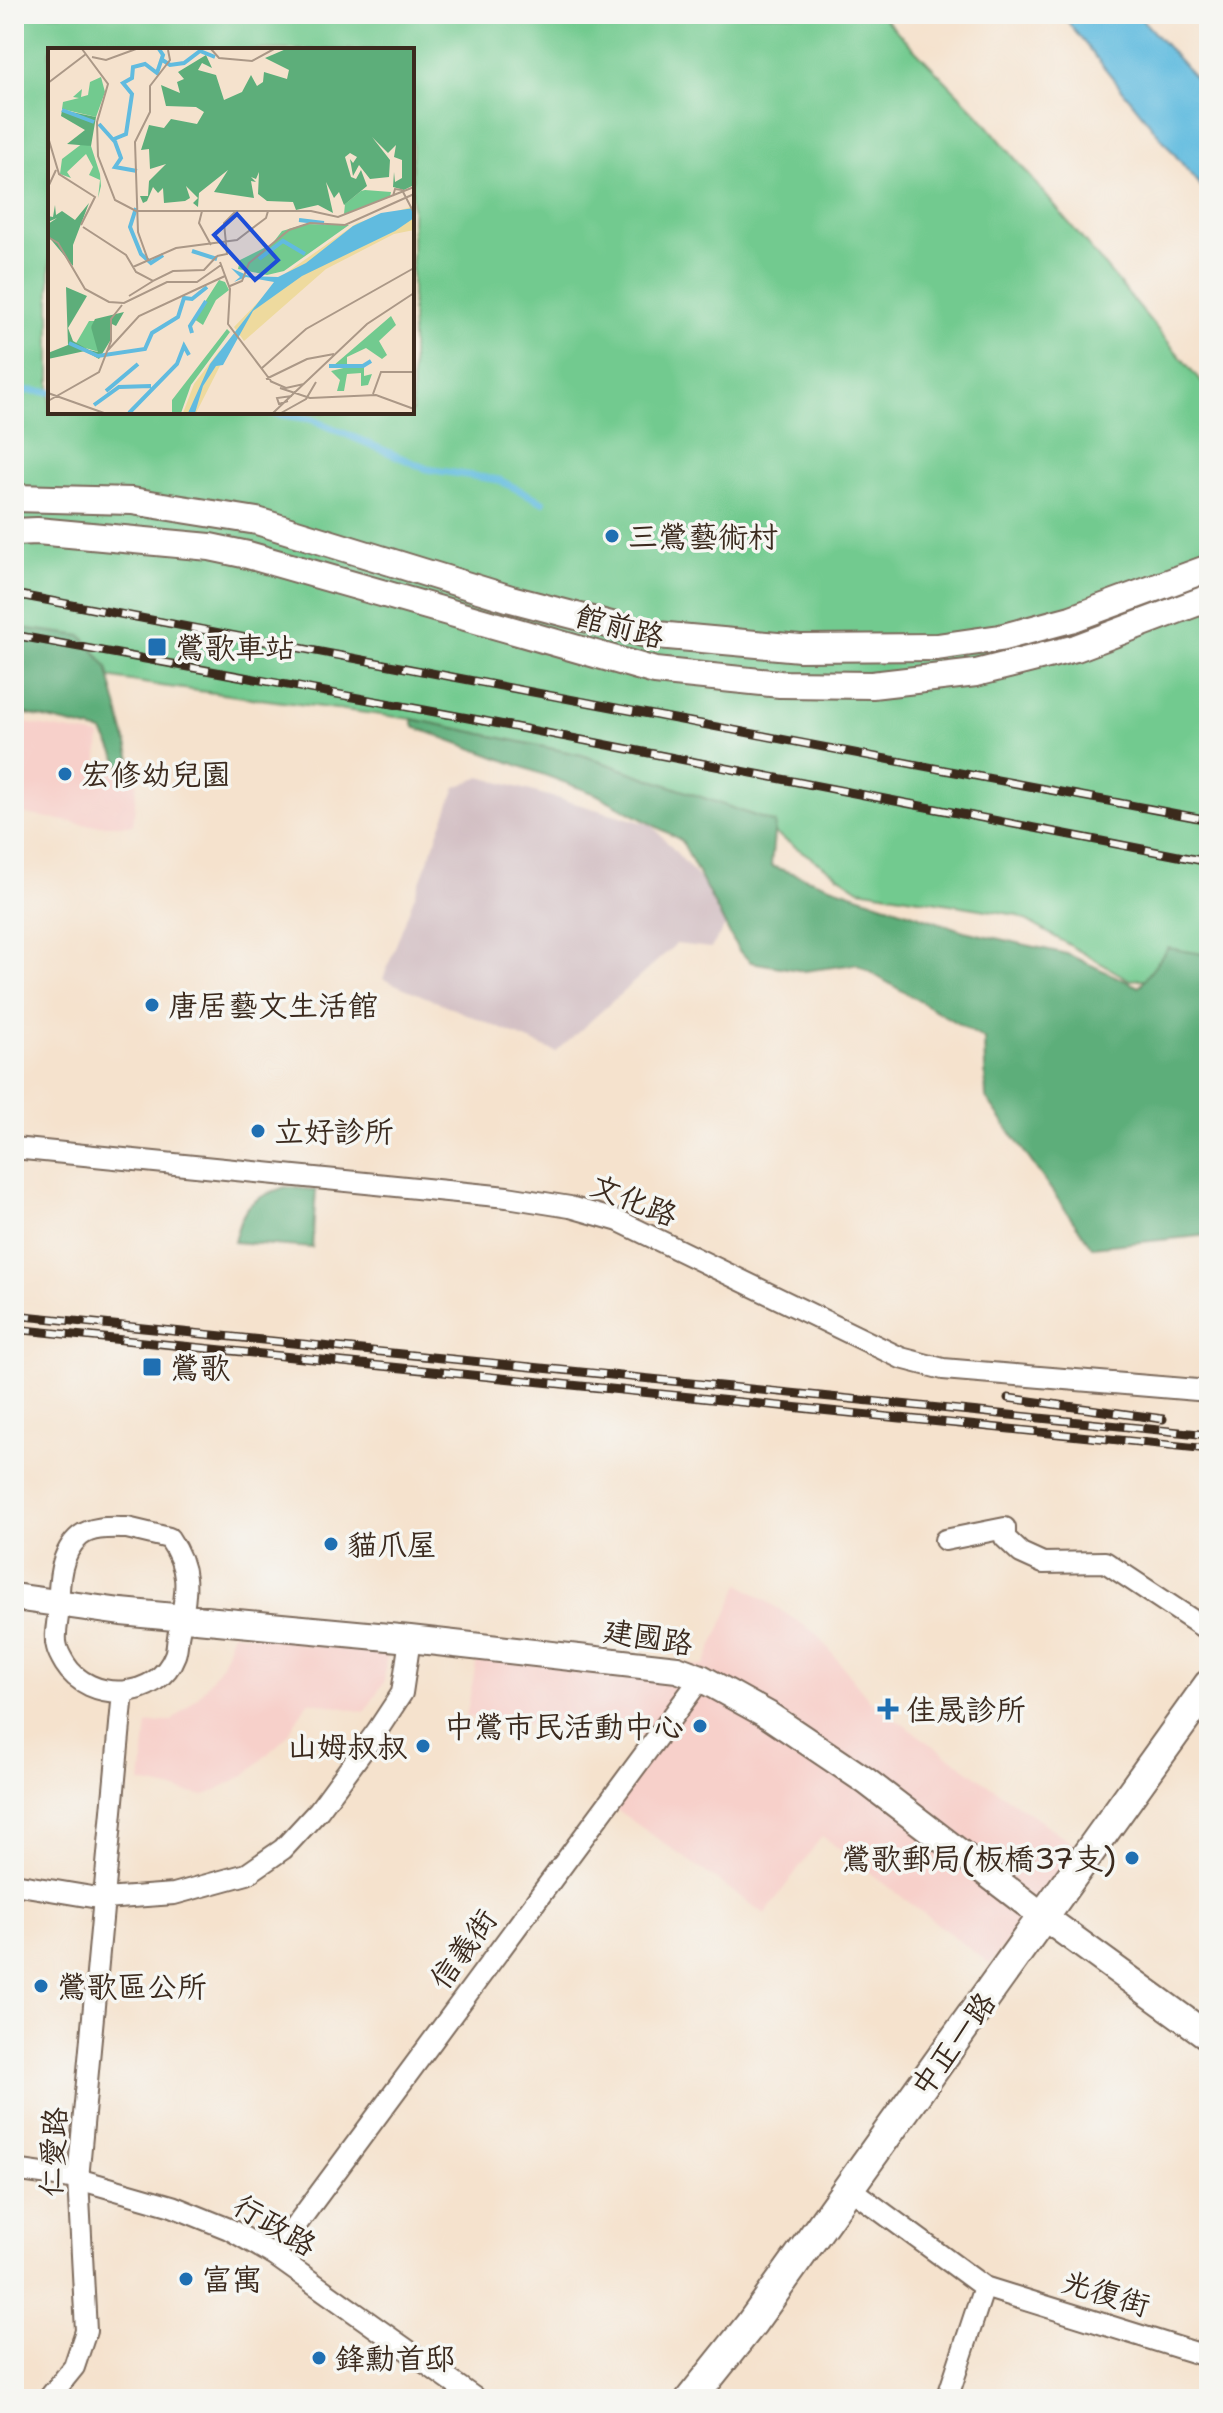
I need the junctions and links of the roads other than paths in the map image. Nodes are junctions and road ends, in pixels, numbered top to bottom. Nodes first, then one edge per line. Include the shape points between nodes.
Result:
1 (14, 498) edge
2 (14, 532) edge
3 (1209, 568) edge
4 (1209, 598) edge
5 (14, 1148) edge
6 (1209, 1391) edge
7 (945, 1540) dead end
8 (14, 1597) edge
9 (59, 1603) junction
10 (181, 1618) junction
11 (1209, 1631) edge
12 (410, 1639) junction
13 (701, 1678) junction
14 (1209, 1685) edge
15 (123, 1692) junction
16 (14, 1884) edge
17 (104, 1899) junction
18 (1044, 1917) junction
19 (1209, 2037) edge
20 (14, 2170) edge
21 (78, 2179) junction
22 (848, 2187) junction
23 (274, 2255) junction
24 (984, 2287) junction
25 (1209, 2357) edge
26 (48, 2399) edge
27 (476, 2399) edge
28 (691, 2399) edge
29 (947, 2399) edge

1 - 3 street, 館前路 via 132,501 257,521 511,599 646,634 800,648 937,647 1000,638 1071,619
2 - 4 street, 館前路 via 210,547 655,671 780,684 872,685 976,673 1076,648
5 - 6 street, 文化路 via 570,1207 619,1221 901,1358 943,1369
7 - 11 street via 1005,1528 1005,1538 1021,1553 1043,1563 1105,1562
8 - 9 street, 建國路
9 - 10 street, 建國路
9 - 10 street via 65,1556 77,1538 93,1530 127,1528 169,1538 180,1554 186,1572
9 - 15 street via 56,1646 65,1665 91,1686
10 - 12 street, 建國路
10 - 15 street via 174,1657 161,1674 144,1687
12 - 13 street, 建國路 via 677,1669
12 - 17 street via 402,1693 319,1810 283,1849 247,1874 174,1894
13 - 18 street, 建國路 via 768,1715 866,1781
13 - 23 street, 信義街
14 - 18 main road, 中正一路
15 - 17 street, 仁愛路
16 - 17 street
17 - 21 street, 仁愛路
18 - 19 street, 建國路
18 - 22 main road, 中正一路
20 - 21 street, 行政路
21 - 23 street, 行政路 via 172,2206
21 - 26 street, 仁愛路 via 86,2331 74,2367
22 - 24 street, 光復街
22 - 28 main road, 中正一路
23 - 27 street, 行政路
24 - 25 street, 光復街
24 - 29 street

